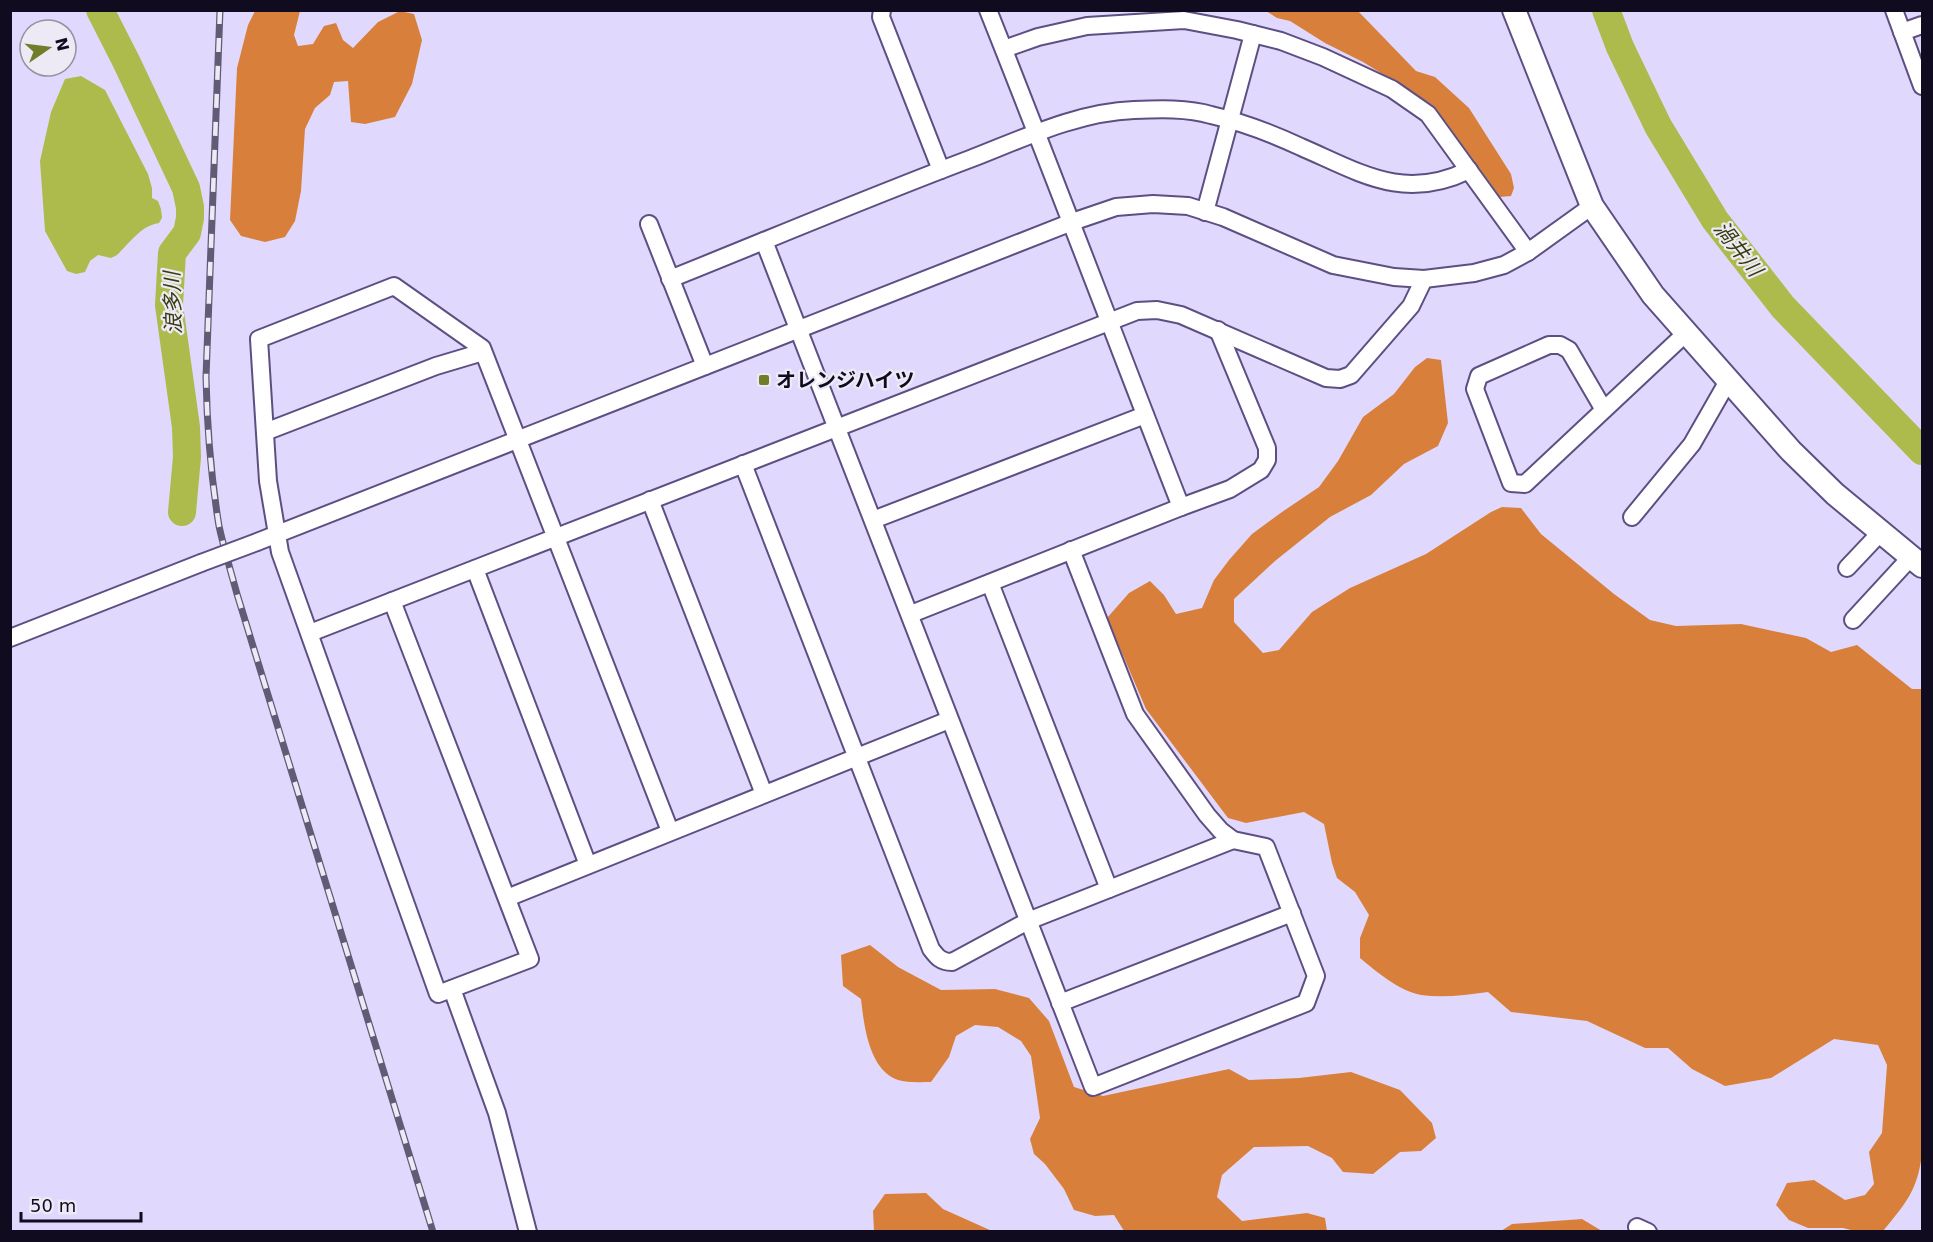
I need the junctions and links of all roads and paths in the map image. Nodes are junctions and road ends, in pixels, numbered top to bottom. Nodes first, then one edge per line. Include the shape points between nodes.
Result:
1 (882, 10) edge
2 (988, 10) edge
3 (1514, 10) edge
4 (1894, 10) edge
5 (1923, 24) edge
6 (1902, 32) junction
7 (1253, 34) junction
8 (1004, 49) junction
9 (1923, 86) edge
10 (1231, 121) junction
11 (1037, 133) junction
12 (941, 170) junction
13 (1469, 170) junction
14 (1592, 206) junction
15 (1205, 212) junction
16 (1072, 222) junction
17 (649, 224) dead end
18 (764, 241) junction
19 (1528, 252) junction
20 (670, 279) junction
21 (1424, 279) junction
22 (1108, 321) junction
23 (797, 330) junction
24 (1218, 330) junction
25 (1686, 333) junction
26 (483, 352) junction
27 (705, 366) junction
28 (1728, 381) junction
29 (1604, 410) junction
30 (1145, 415) junction
31 (836, 428) junction
32 (265, 432) junction
33 (518, 440) junction
34 (743, 464) junction
35 (650, 500) junction
36 (1181, 507) junction
37 (1632, 517) dead end
38 (873, 520) junction
39 (1881, 532) junction
40 (276, 535) junction
41 (557, 537) junction
42 (1071, 550) junction
43 (1917, 561) edge
44 (475, 568) junction
45 (1847, 568) dead end
46 (990, 583) junction
47 (392, 601) junction
48 (910, 615) junction
49 (1853, 620) dead end
50 (310, 633) junction
51 (10, 638) edge
52 (949, 720) junction
53 (856, 758) junction
54 (764, 794) junction
55 (670, 831) junction
56 (1233, 840) junction
57 (588, 865) junction
58 (1109, 889) junction
59 (507, 898) junction
60 (1292, 913) junction
61 (1028, 921) junction
62 (452, 989) junction
63 (1060, 1003) junction
64 (528, 1232) edge

1 - 12 street via 881,17
2 - 8 street
3 - 14 street
4 - 6 street
5 - 6 street
6 - 9 street
7 - 8 street via 1184,20 1133,21 1087,26
7 - 10 street
7 - 13 street via 1323,57 1392,89 1428,114
8 - 11 street
10 - 11 street via 1179,110 1132,110 1068,122
10 - 13 street via 1370,177 1395,183 1438,183
10 - 15 street
11 - 12 street
11 - 16 street
12 - 18 street
13 - 19 street
14 - 19 street
14 - 25 street via 1653,295
15 - 16 street via 1188,206 1116,207
15 - 21 street via 1333,265 1394,278
16 - 22 street
16 - 23 street
17 - 20 street
18 - 20 street
18 - 23 street
19 - 21 street via 1504,265 1474,273
20 - 27 street
21 - 24 street via 1411,306 1351,375 1340,379 1326,378
22 - 24 street via 1137,311 1157,310
22 - 30 street
22 - 31 street
23 - 27 street
23 - 31 street
24 - 36 street via 1267,448 1267,460 1261,470 1230,489
25 - 28 street
25 - 29 street
26 - 32 street via 436,366
26 - 32 street via 394,286 259,339
26 - 33 street
27 - 33 street
28 - 37 street via 1692,444
28 - 39 street via 1791,452
29 - 29 street via 1525,484 1511,483 1475,389 1479,376 1549,345 1560,345 1569,350
30 - 36 street
30 - 38 street
31 - 34 street
31 - 38 street
32 - 40 street
33 - 40 street
33 - 41 street
34 - 35 street
34 - 53 street
35 - 41 street
35 - 54 street
36 - 42 street
38 - 48 street
39 - 43 street
39 - 45 street
40 - 50 street
40 - 51 street, bridge
41 - 44 street
41 - 55 street
42 - 46 street
42 - 56 street via 1134,714 1207,815
43 - 49 street
44 - 47 street
44 - 57 street
46 - 48 street
46 - 58 street
47 - 50 street
47 - 59 street
48 - 52 street
50 - 62 street via 438,994
52 - 53 street
52 - 61 street
53 - 54 street
53 - 61 street via 931,949 938,957 952,962
54 - 55 street
55 - 57 street
56 - 58 street
56 - 60 street via 1266,847
57 - 59 street
58 - 61 street
59 - 62 street via 530,959
60 - 63 street
60 - 63 street via 1316,976 1306,1003 1093,1087
61 - 63 street
62 - 64 street via 497,1113

